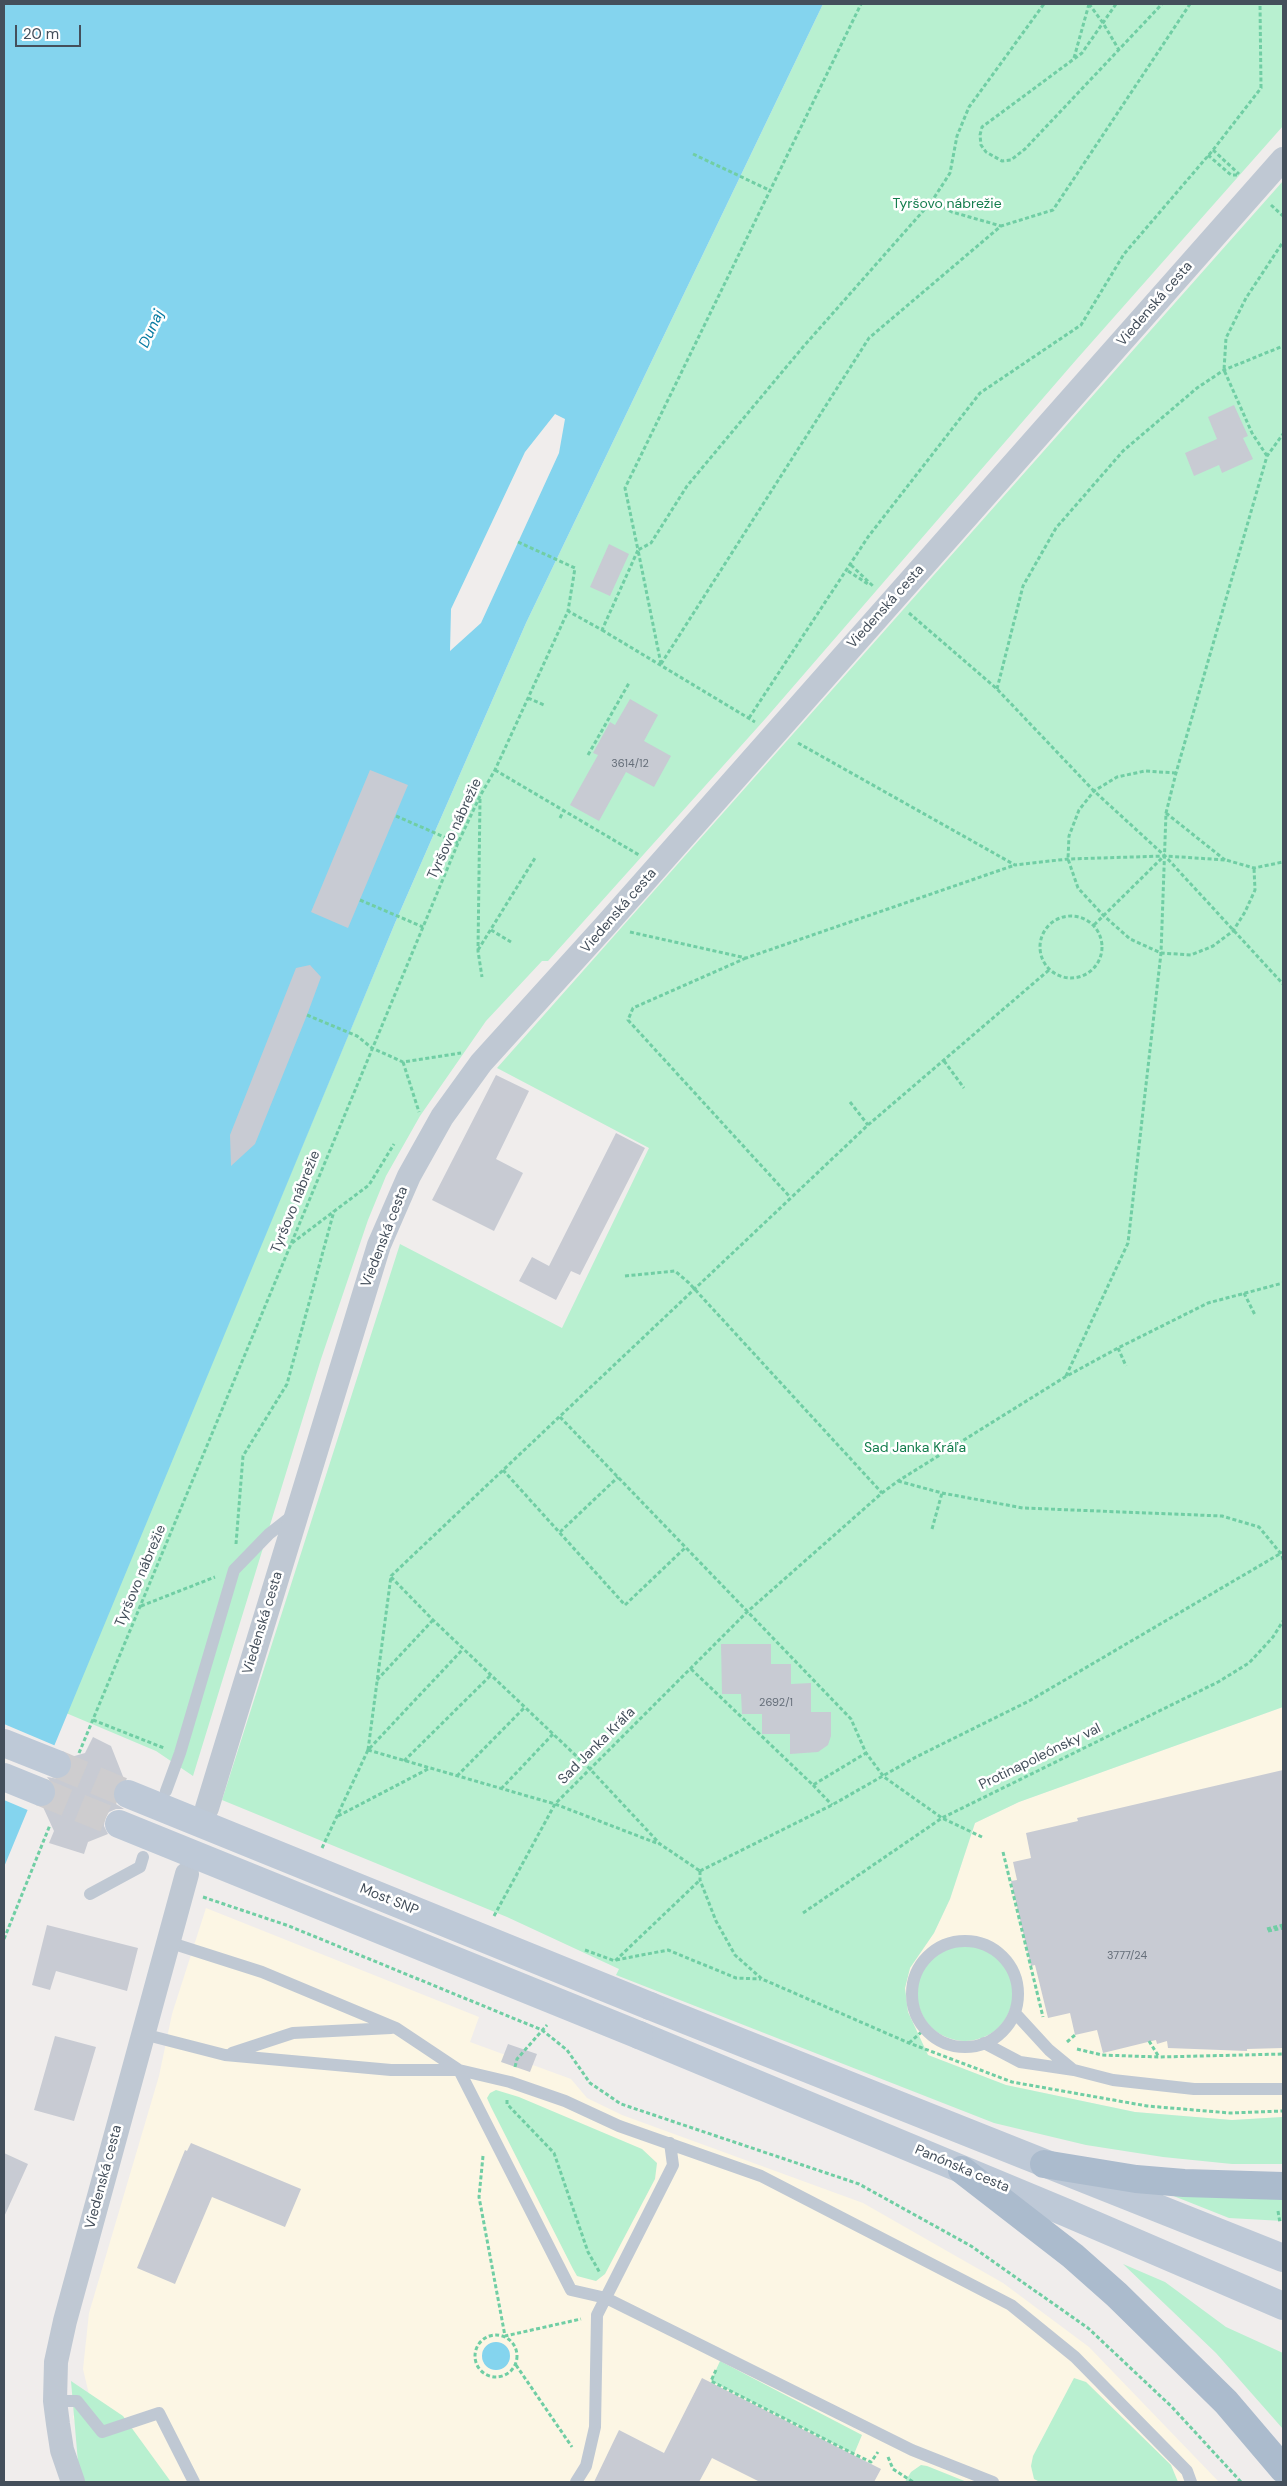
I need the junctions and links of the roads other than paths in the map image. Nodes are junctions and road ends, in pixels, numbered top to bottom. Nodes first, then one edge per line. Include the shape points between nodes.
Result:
1 (1283, 159) edge
2 (296, 1513) junction
3 (4, 1743) edge
4 (68, 1760) tunnel mouth
5 (4, 1777) edge
6 (166, 1791) dead end
7 (42, 1792) tunnel mouth
8 (128, 1794) tunnel mouth
9 (207, 1808) dead end
10 (119, 1824) tunnel mouth
11 (143, 1856) dead end
12 (187, 1874) dead end
13 (90, 1894) dead end
14 (168, 1942) junction
15 (1015, 2013) junction
16 (396, 2028) junction
17 (143, 2034) junction
18 (984, 2044) junction
19 (225, 2055) junction
20 (459, 2070) junction
21 (1074, 2070) junction
22 (1283, 2089) edge
23 (670, 2143) junction
24 (1044, 2164) junction
25 (962, 2170) junction
26 (1283, 2186) edge
27 (1283, 2258) edge
28 (606, 2298) junction
29 (1283, 2306) edge
30 (55, 2401) junction
31 (1283, 2469) edge
32 (73, 2482) edge
33 (194, 2482) edge
34 (576, 2482) edge
35 (993, 2482) edge
36 (1191, 2482) edge

1 - 2 street, Viedenská cesta via 460,1089 425,1146 379,1245
2 - 6 lane via 269,1534 234,1570
2 - 9 street, Viedenská cesta
3 - 4 main road
5 - 7 main road
8 - 24 main road, Most SNP, bridge
10 - 25 main road, Panónska cesta, bridge
11 - 13 lane via 140,1867
12 - 14 street, Viedenská cesta
14 - 16 lane via 262,1972
14 - 17 street, Viedenská cesta
15 - 18 lane via 1008,2026
15 - 18 lane via 1018,1987 1009,1963 986,1945 954,1941 930,1953 914,1980 912,2001 919,2021 938,2040 952,2046
15 - 21 lane via 1048,2050
16 - 19 lane via 293,2033
16 - 20 lane
17 - 19 lane
17 - 30 street, Viedenská cesta via 65,2321 56,2362
18 - 21 lane via 1020,2062
19 - 20 lane via 392,2070
20 - 23 lane via 510,2082 565,2101 619,2126
20 - 28 lane via 571,2290
21 - 22 lane via 1153,2086
23 - 28 lane via 673,2164
23 - 36 lane via 761,2176 1011,2304 1075,2357 1187,2471
24 - 26 main road via 1184,2184
24 - 27 main road
25 - 29 main road, Panónska cesta
25 - 31 main road via 1073,2256 1117,2296 1226,2402
28 - 34 lane via 597,2315 595,2427 586,2466
28 - 35 lane via 912,2450
30 - 32 street, Viedenská cesta via 62,2450
30 - 33 lane via 77,2400 102,2432 159,2413

